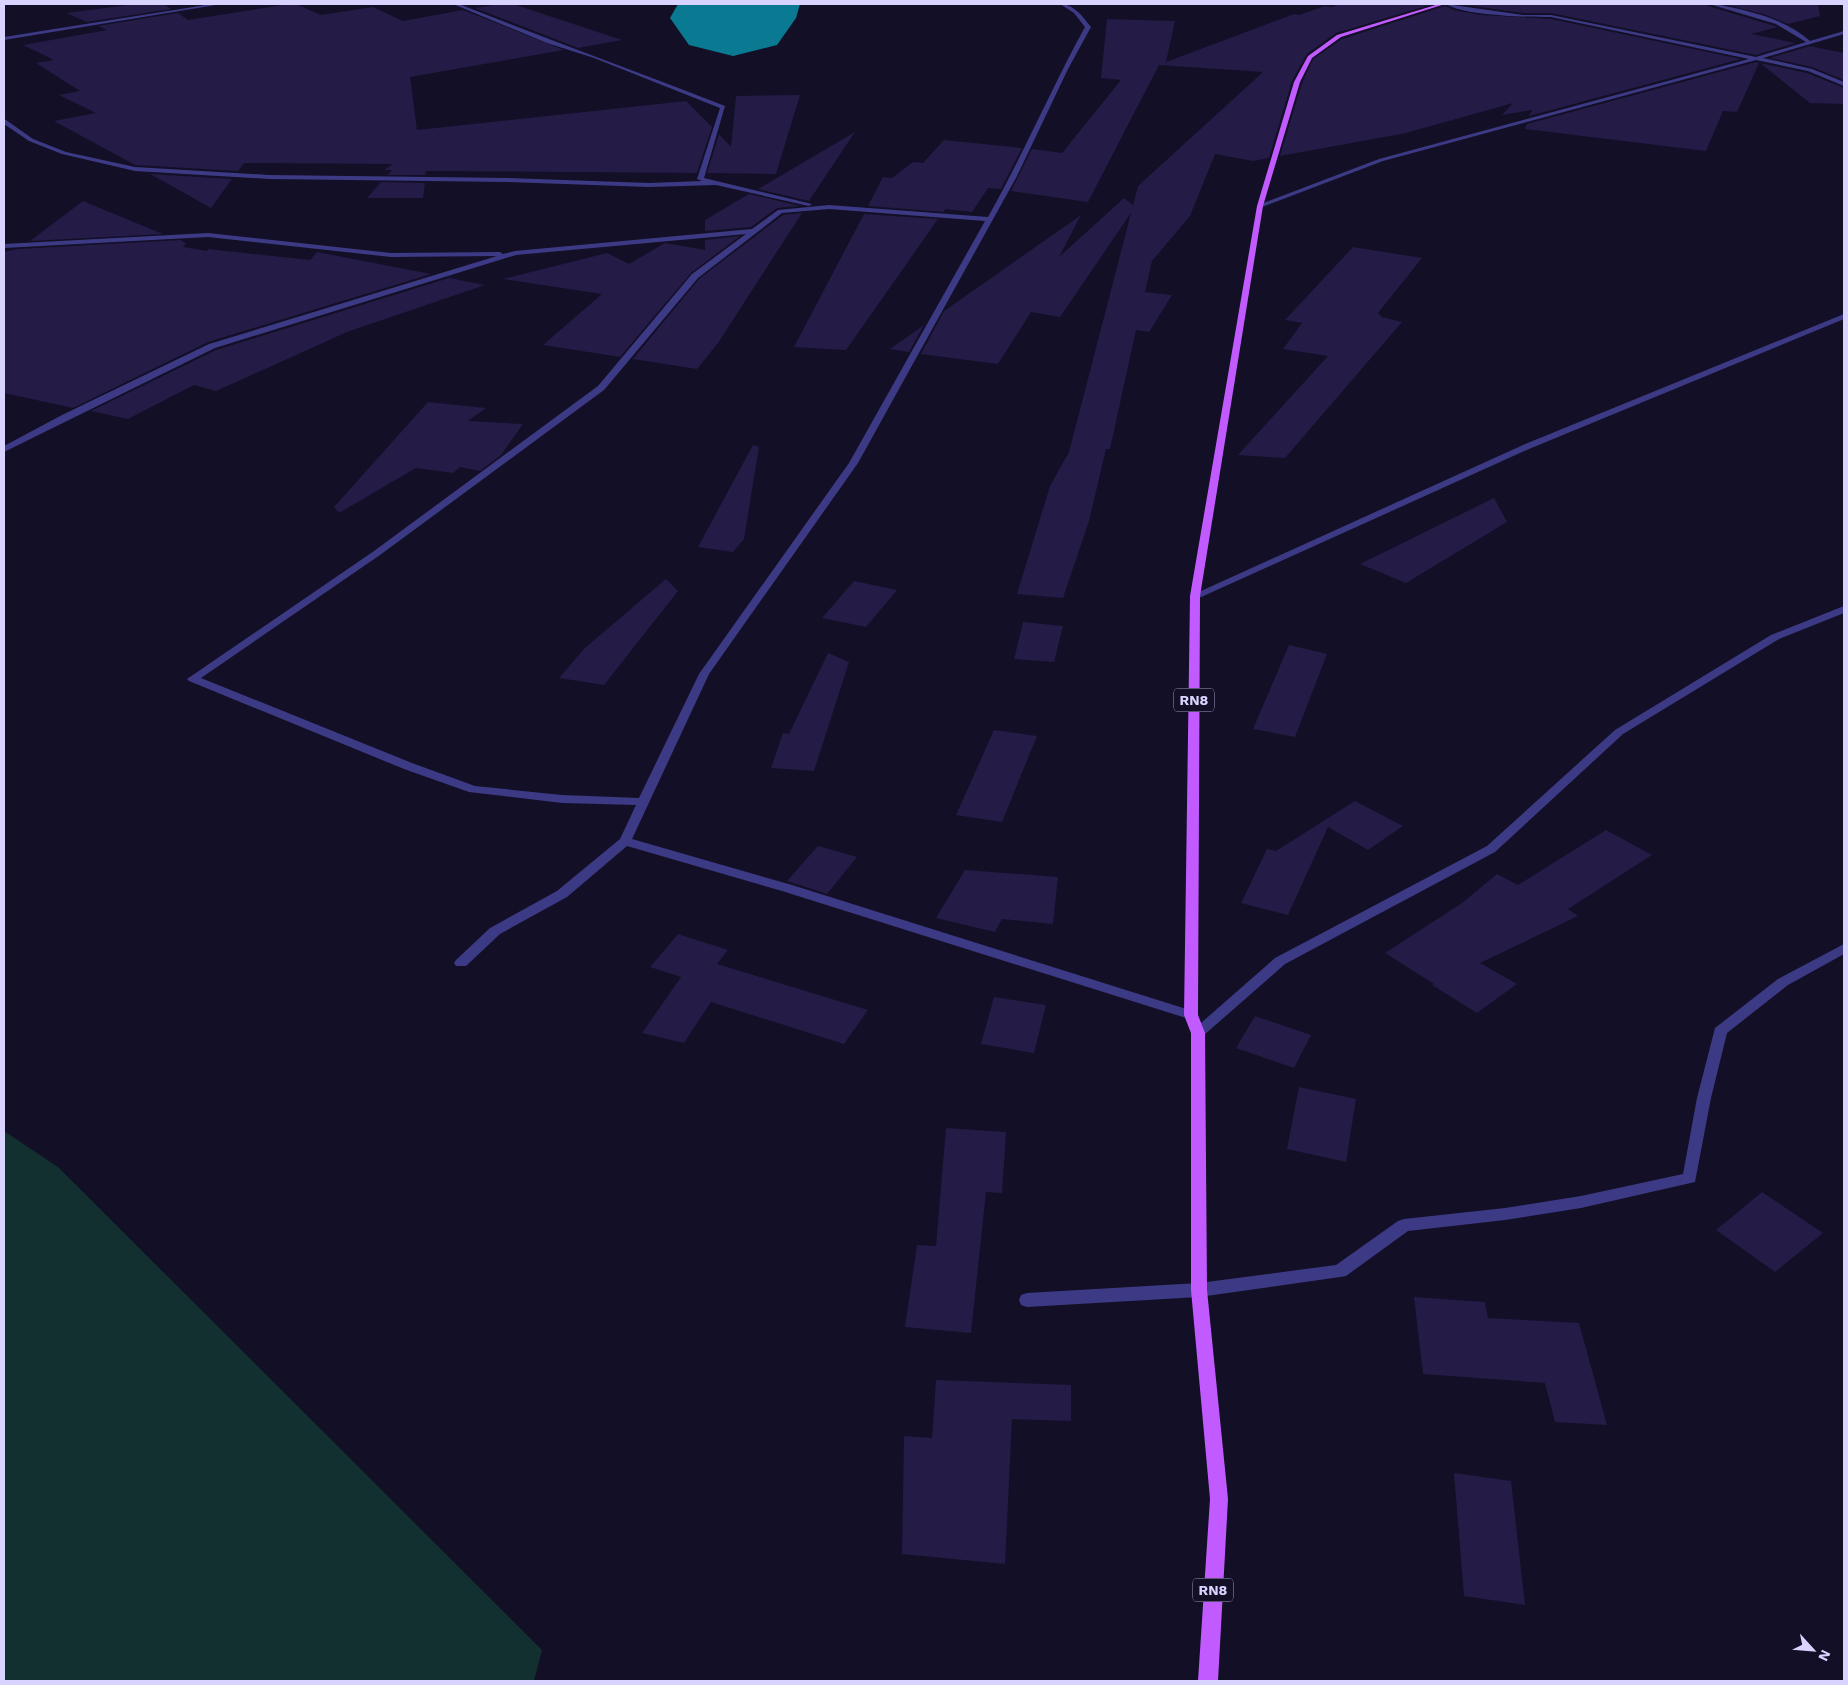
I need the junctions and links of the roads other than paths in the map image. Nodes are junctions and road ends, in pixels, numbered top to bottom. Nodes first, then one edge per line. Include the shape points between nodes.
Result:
1 (220, 4) edge
2 (455, 4) edge
3 (1062, 4) edge
4 (1443, 4) edge
5 (1448, 4) edge
6 (1711, 4) edge
7 (1844, 32) edge
8 (4, 39) edge
9 (1810, 43) junction
10 (1758, 58) junction
11 (1827, 77) junction
12 (1844, 78) edge
13 (1844, 84) edge
14 (4, 121) edge
15 (715, 183) junction
16 (1260, 206) junction
17 (829, 207) junction
18 (990, 219) junction
19 (754, 231) junction
20 (4, 246) edge
21 (515, 254) junction
22 (1844, 316) edge
23 (4, 450) edge
24 (1195, 596) junction
25 (1844, 608) edge
26 (643, 802) junction
27 (624, 841) junction
28 (1844, 948) edge
29 (461, 963) dead end
30 (1191, 1015) junction
31 (1198, 1033) junction
32 (1199, 1290) junction
33 (1027, 1300) dead end
34 (1208, 1681) edge

1 - 8 street
2 - 15 street via 723,107 700,179
3 - 18 street via 1076,12 1088,27
4 - 16 main road, RN8 via 1339,36 1310,57 1297,82
5 - 10 street via 1523,16 1551,16
6 - 9 street via 1774,22 1803,35
7 - 9 street
9 - 10 street
10 - 11 street
10 - 16 street via 1381,160
11 - 12 street
11 - 13 street
14 - 15 street via 31,140 64,153 135,169 269,177 649,185
15 - 17 street
16 - 24 main road, RN8
17 - 18 street
17 - 19 street via 780,211
18 - 26 street via 853,464 704,674
19 - 21 street
19 - 26 street via 695,276 601,388 376,553 193,679 473,789 562,799
20 - 21 street via 208,235 391,255
21 - 23 street via 212,346
22 - 24 street via 1526,447
24 - 30 main road, RN8
25 - 31 street via 1775,637 1619,732 1491,849 1280,961
26 - 27 street
27 - 29 street via 562,894 495,931
27 - 30 street via 796,891
28 - 32 street via 1783,982 1720,1031 1690,1178 1581,1202 1404,1225 1340,1271
30 - 31 main road, RN8
31 - 32 main road, RN8
32 - 33 street
32 - 34 main road, RN8 via 1218,1499

